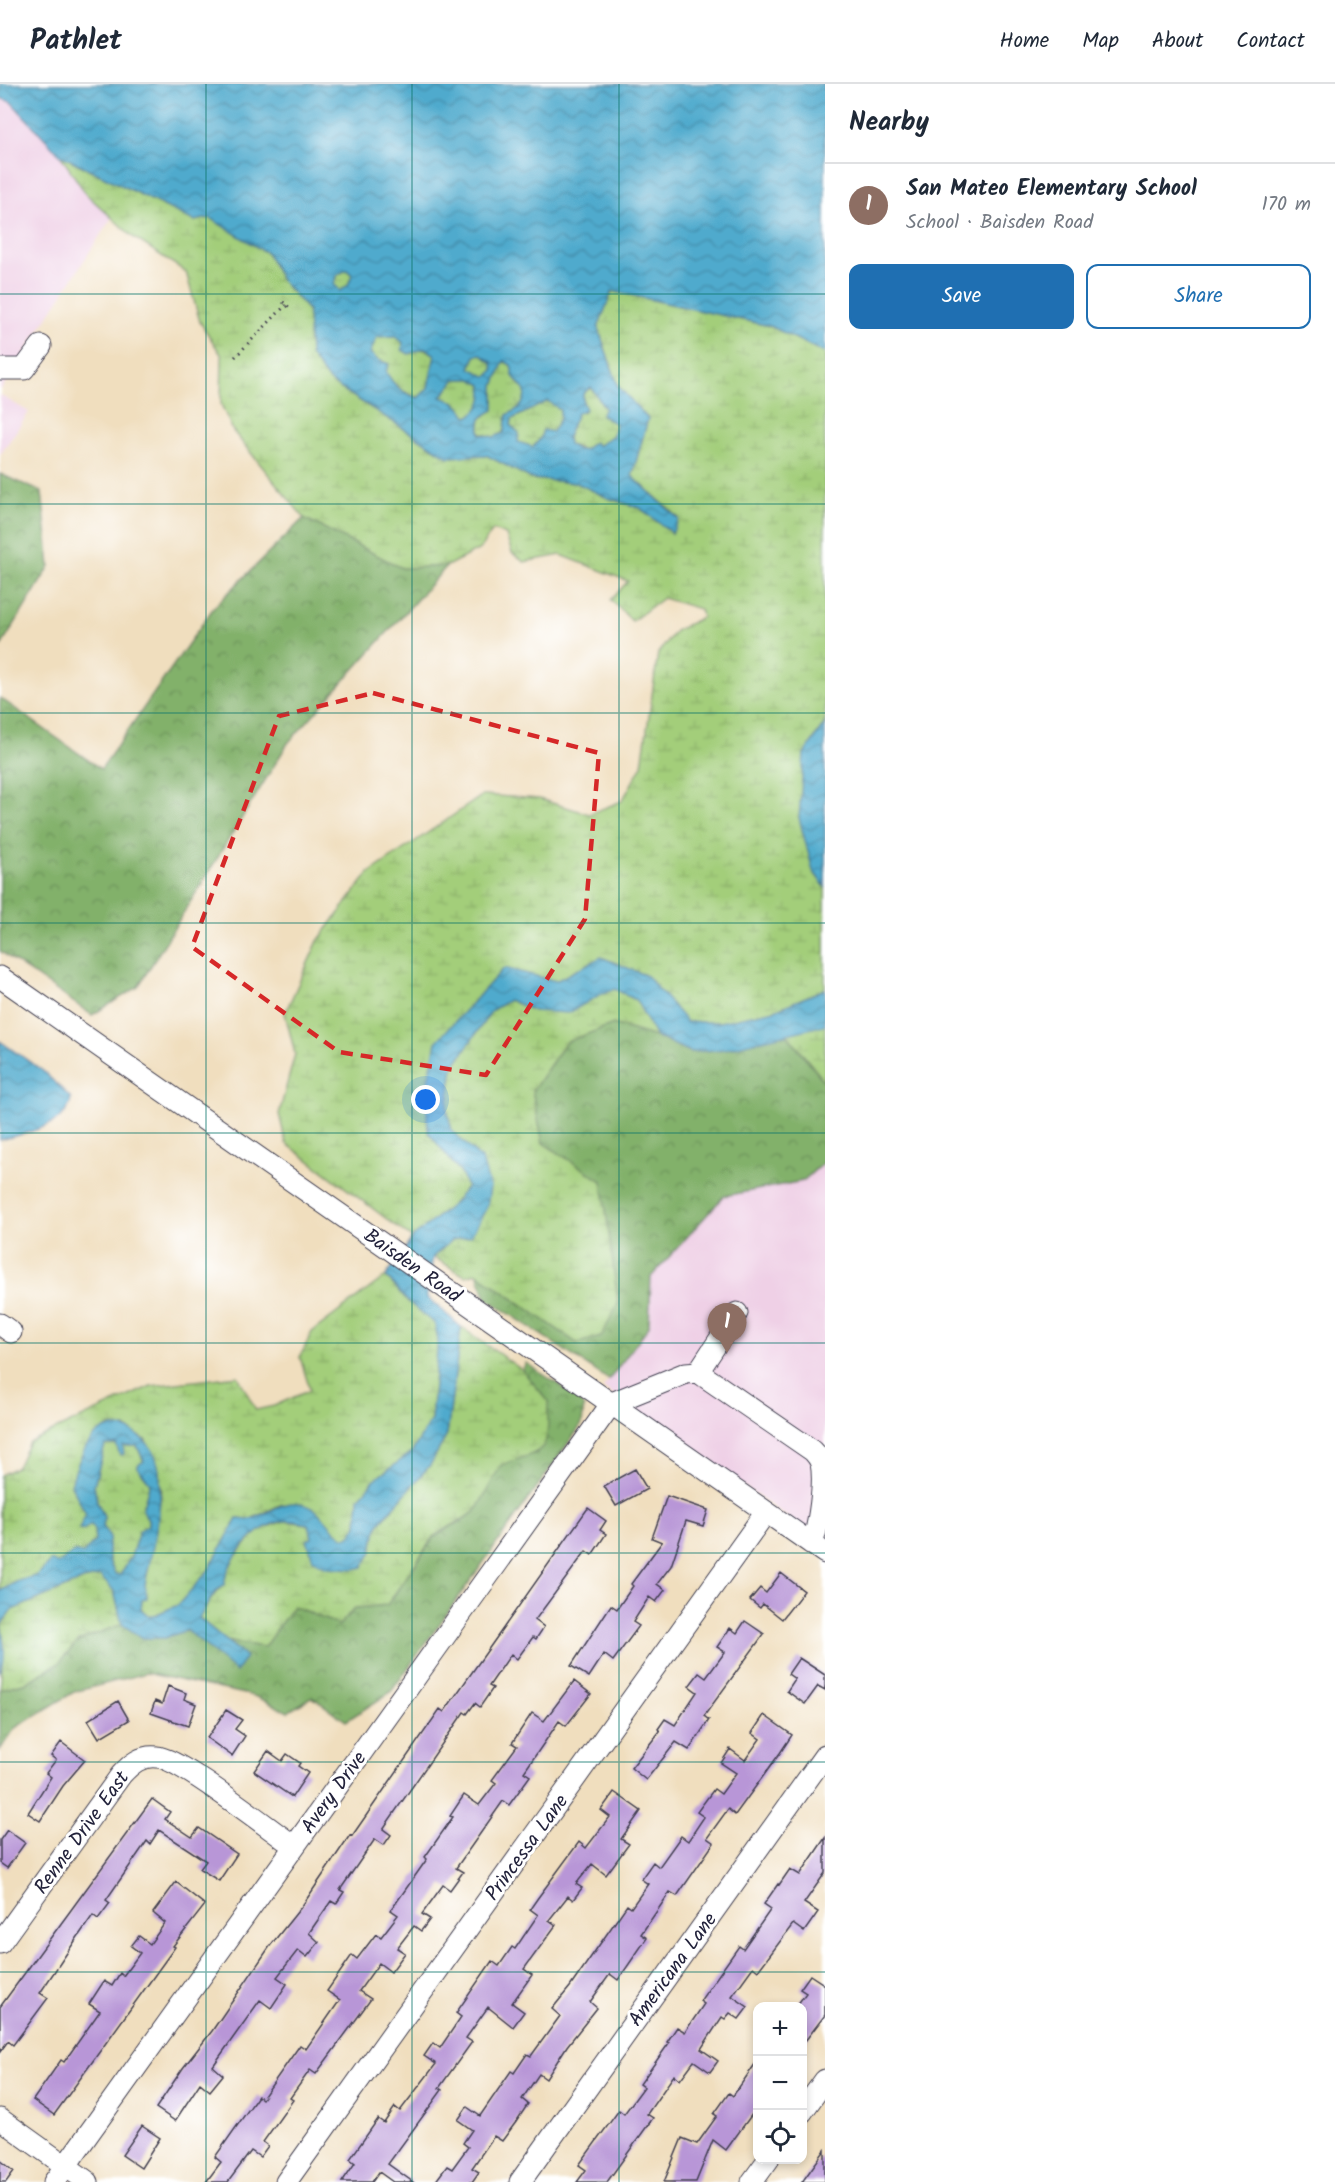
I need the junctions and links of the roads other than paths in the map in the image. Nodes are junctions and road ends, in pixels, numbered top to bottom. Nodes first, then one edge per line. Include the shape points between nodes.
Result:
1 (41, 346) dead end
2 (0, 369) edge
3 (0, 977) edge
4 (738, 1313) dead end
5 (698, 1372) junction
6 (612, 1403) junction
7 (766, 1512) junction
8 (819, 1548) edge
9 (825, 1755) edge
10 (294, 1846) junction
11 (0, 1943) edge
12 (825, 2080) edge
13 (803, 2110) edge
14 (0, 2119) edge
15 (765, 2164) edge
16 (60, 2174) edge
17 (88, 2182) edge
18 (286, 2182) edge
19 (520, 2182) edge
20 (752, 2182) edge

1 - 2 street via 24,369
3 - 6 street, Baisden Road
4 - 5 street
5 - 6 street via 686,1373
5 - 8 street via 813,1451 821,1461
6 - 7 street, Baisden Road
6 - 10 street, Avery Drive
7 - 8 street, Baisden Road
7 - 18 street, Princessa Lane
9 - 19 street, Americana Lane
10 - 11 street, Renne Drive East via 182,1766 159,1756 146,1757 121,1775
10 - 16 street, Avery Drive
12 - 13 street
14 - 16 street
15 - 20 street
16 - 17 street

